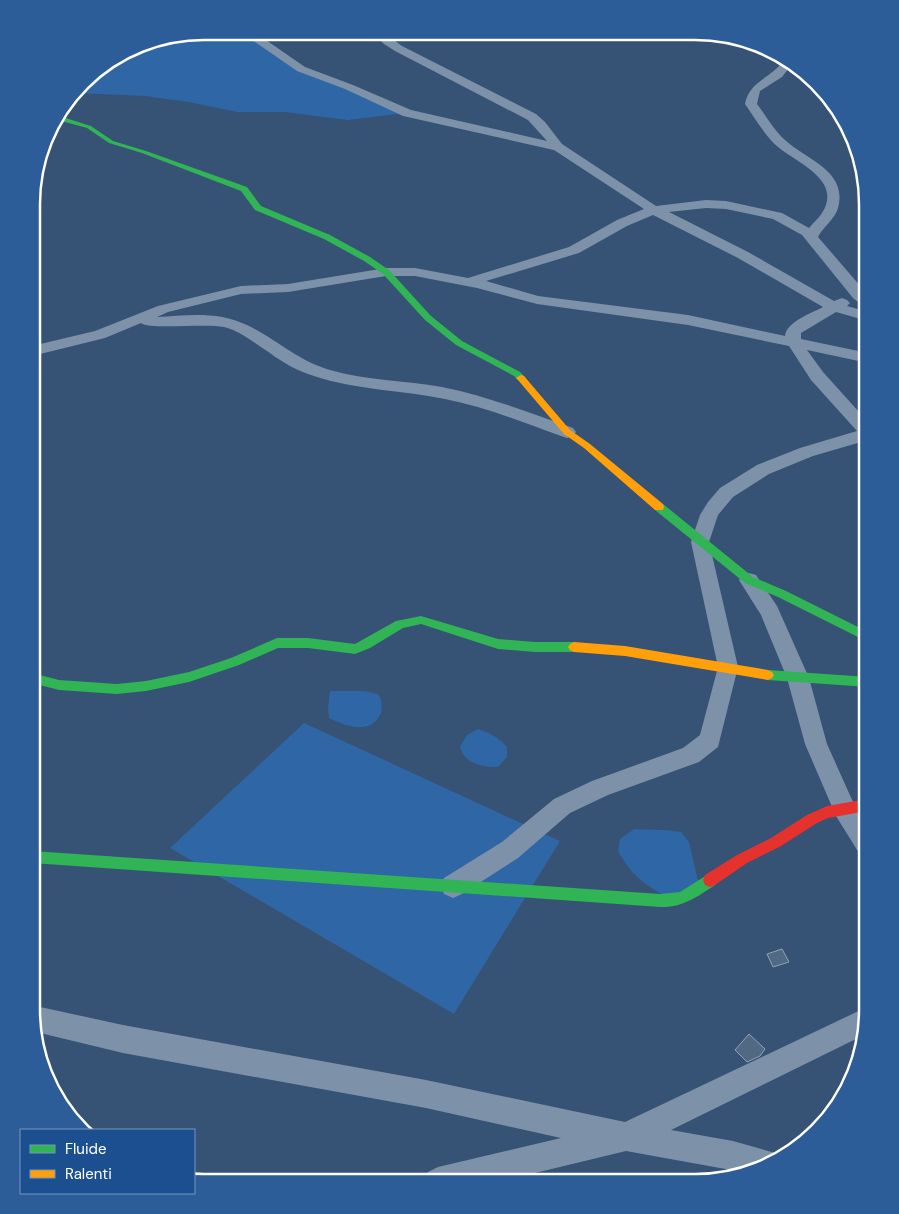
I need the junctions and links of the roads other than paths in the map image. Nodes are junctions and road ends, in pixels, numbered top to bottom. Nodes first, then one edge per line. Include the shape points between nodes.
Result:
1 (261, 40) edge
2 (386, 40) edge
3 (784, 67) edge
4 (64, 120) edge
5 (558, 147) junction
6 (654, 210) junction
7 (812, 236) junction
8 (386, 272) junction
9 (469, 282) junction
10 (859, 287) edge
11 (859, 297) edge
12 (834, 307) junction
13 (859, 314) edge
14 (134, 322) junction
15 (793, 341) junction
16 (40, 350) edge
17 (859, 356) edge
18 (859, 423) edge
19 (567, 432) junction
20 (859, 436) edge
21 (700, 542) junction
22 (749, 580) junction
23 (859, 633) edge
24 (728, 667) junction
25 (798, 678) junction
26 (40, 680) edge
27 (859, 681) edge
28 (859, 806) edge
29 (844, 809) junction
30 (859, 832) edge
31 (40, 858) edge
32 (451, 887) junction
33 (40, 1020) edge
34 (859, 1024) edge
35 (626, 1137) junction
36 (758, 1161) edge
37 (471, 1174) edge

1 - 5 street via 301,69 406,113
2 - 5 street via 532,117
3 - 7 street via 775,77 756,87 751,104 782,143 827,175 832,184 831,211 814,228
4 - 8 street via 89,127 111,142 244,189 258,208 327,237
5 - 6 street
6 - 7 street via 726,205 777,216
6 - 9 street via 622,223 574,250
6 - 12 street via 734,250
7 - 10 street
8 - 9 street via 415,272
8 - 14 street via 288,288 241,290 163,310
8 - 19 street via 428,318 459,343 523,380
9 - 15 street via 537,300 688,320
11 - 12 street
12 - 13 street
12 - 15 street via 800,326 793,332
14 - 16 street via 100,335
14 - 19 street via 227,322 306,367 325,374 351,381 467,398
15 - 17 street
15 - 18 street via 817,376
19 - 21 street via 629,480
20 - 21 street via 779,462 728,491 714,506 703,526
21 - 22 street
21 - 24 street
22 - 23 street
22 - 25 street via 770,612
24 - 25 street
24 - 26 street via 600,649 498,644 421,620 400,624 355,649 278,643 189,677 146,686 117,689 59,685
24 - 32 street via 710,740 691,755 600,788 562,806 510,850
25 - 27 street
25 - 29 street via 816,744
28 - 29 street
29 - 30 street
29 - 32 street via 812,819 742,859 683,899 665,902
31 - 32 street
33 - 35 street via 124,1039 426,1094
34 - 35 street
35 - 36 street
35 - 37 street

